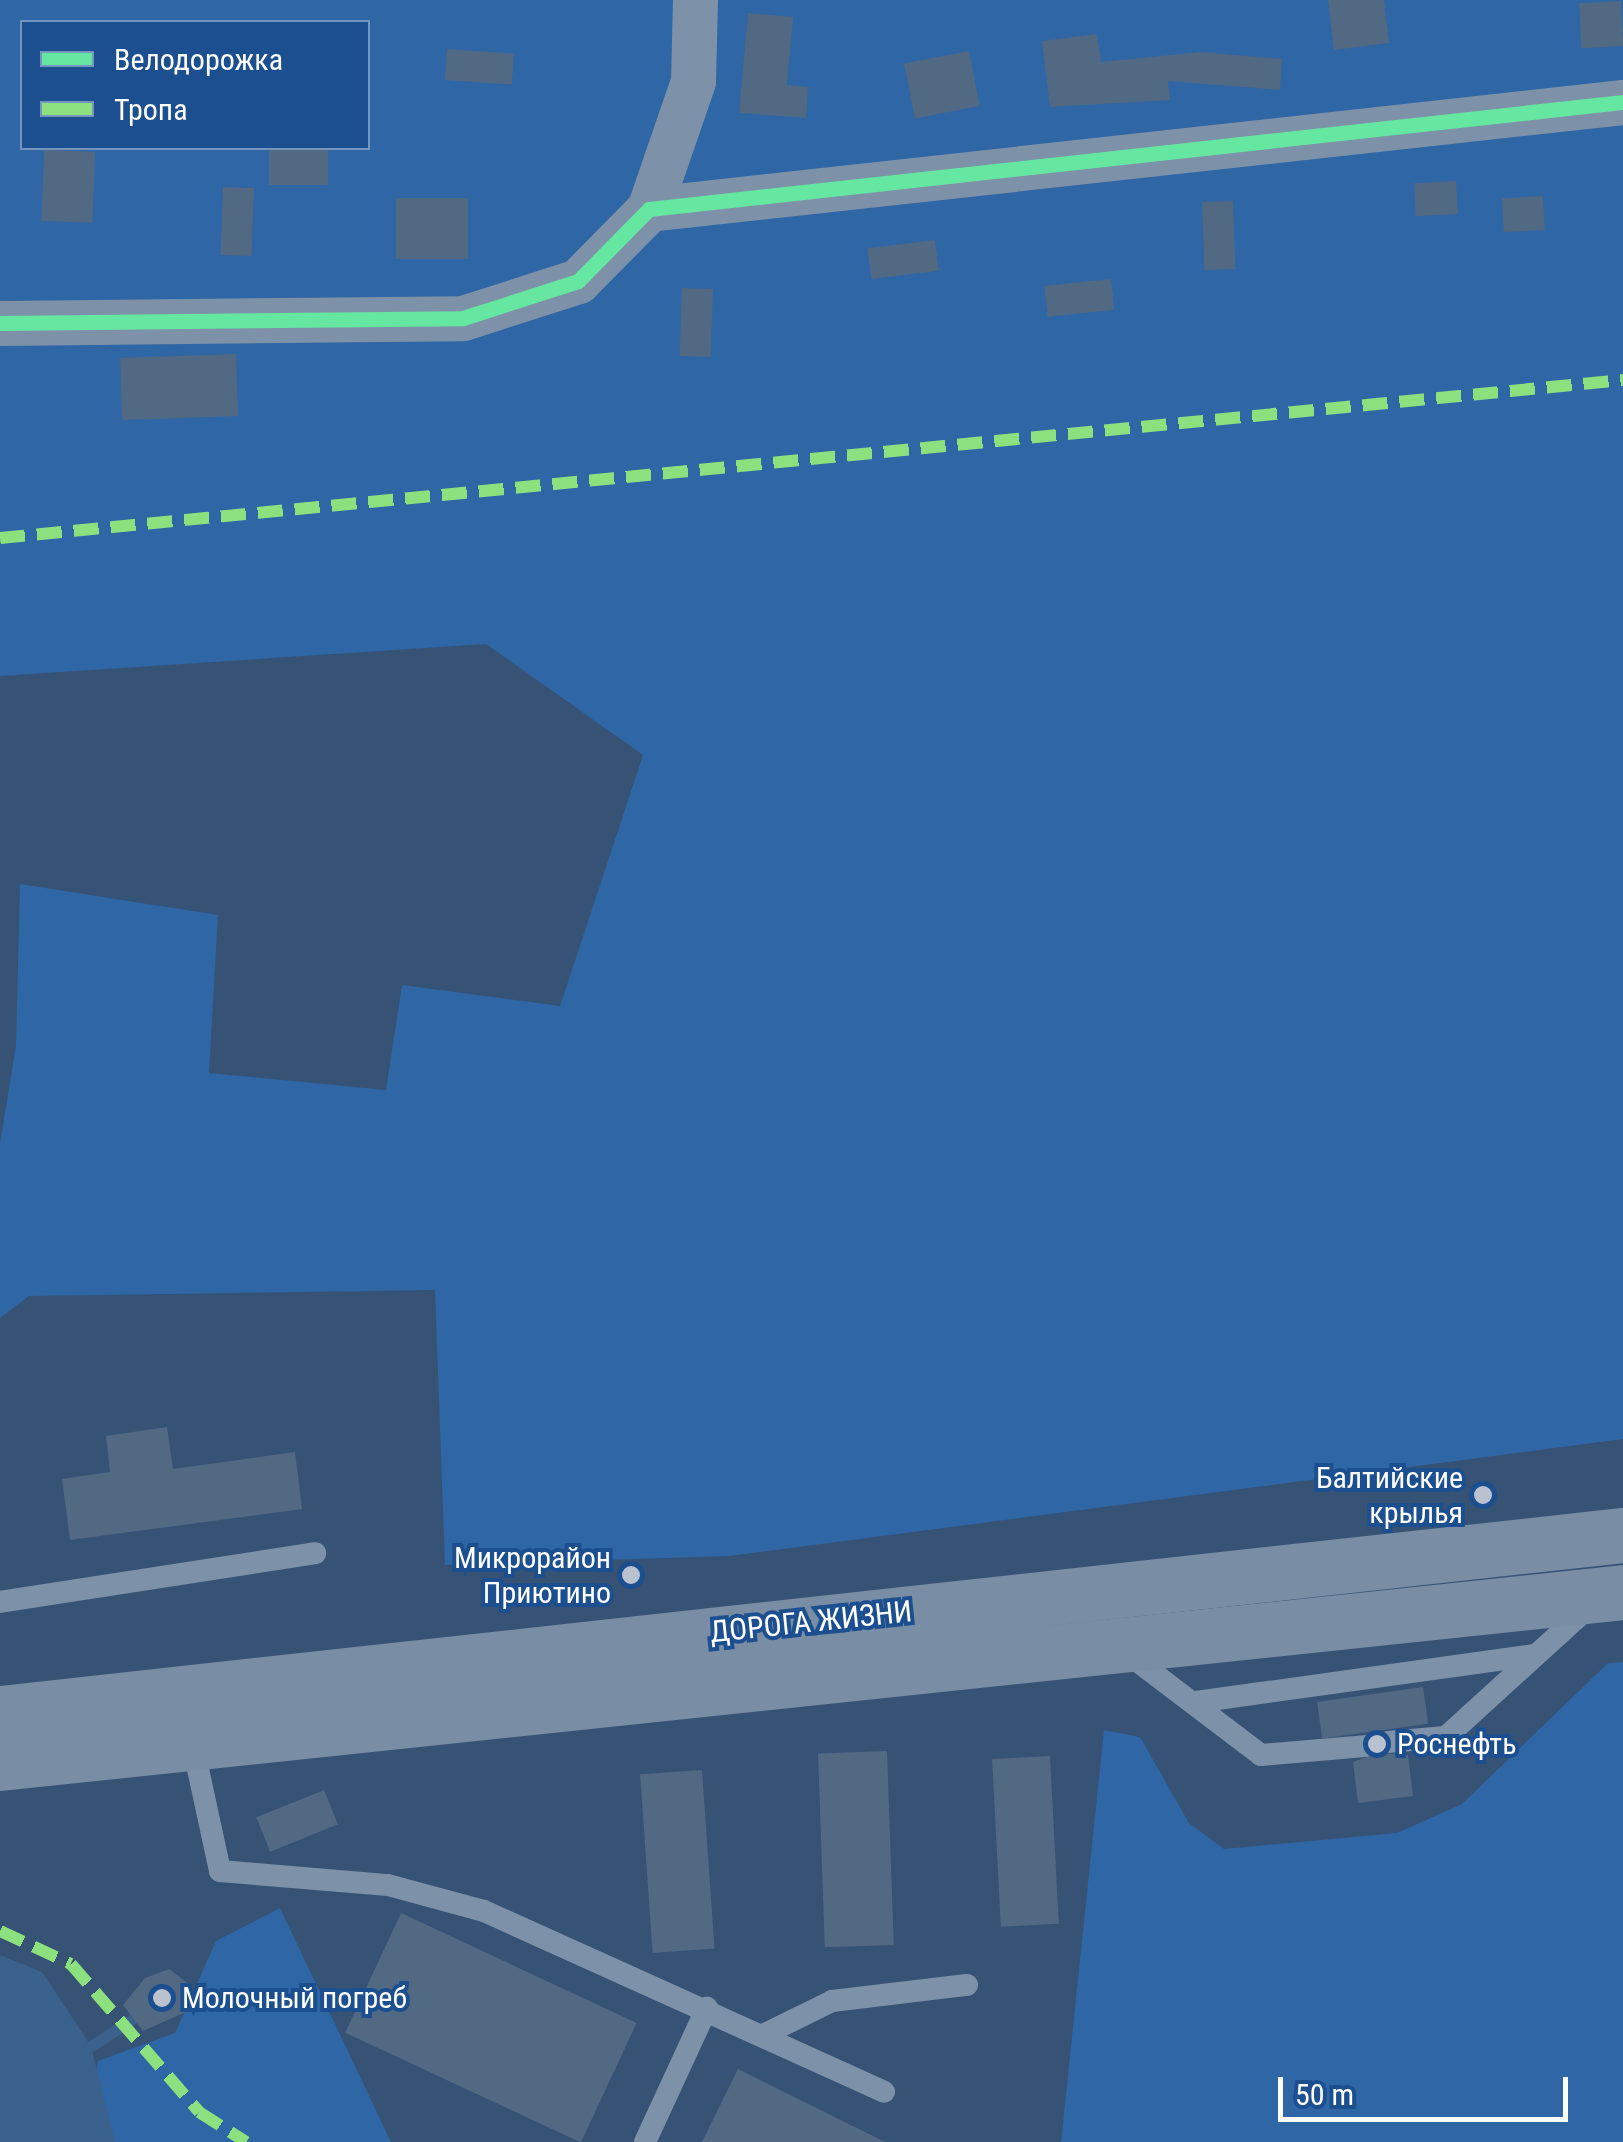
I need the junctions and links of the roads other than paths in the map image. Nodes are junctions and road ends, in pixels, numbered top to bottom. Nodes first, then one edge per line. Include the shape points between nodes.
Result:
1 (695, 0) edge
2 (1623, 102) edge
3 (649, 209) junction
4 (0, 323) edge
5 (1623, 1535) edge
6 (315, 1554) dead end
7 (1613, 1593) edge
8 (0, 1602) edge
9 (1116, 1647) junction
10 (1535, 1655) junction
11 (1196, 1702) junction
12 (1, 1722) edge
13 (193, 1746) junction
14 (966, 1984) dead end
15 (708, 2008) junction
16 (763, 2035) junction
17 (884, 2092) dead end
18 (645, 2142) edge

1 - 3 street via 693,82
2 - 3 street
3 - 4 street via 578,281 463,318
5 - 12 main road, ДОРОГА ЖИЗНИ
6 - 8 lane
7 - 9 main road, ДОРОГА ЖИЗНИ
7 - 10 lane
9 - 11 lane
9 - 13 main road, ДОРОГА ЖИЗНИ
10 - 11 lane
10 - 11 lane via 1446,1736 1261,1754
12 - 13 main road, ДОРОГА ЖИЗНИ
13 - 15 lane via 220,1871 388,1885 484,1911
14 - 16 lane via 832,2001
15 - 16 lane
15 - 18 lane
16 - 17 lane

